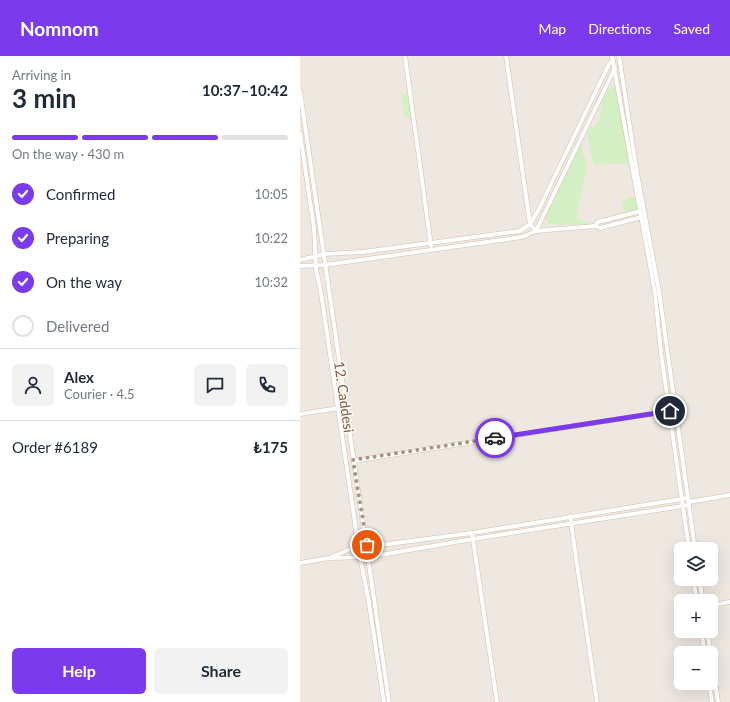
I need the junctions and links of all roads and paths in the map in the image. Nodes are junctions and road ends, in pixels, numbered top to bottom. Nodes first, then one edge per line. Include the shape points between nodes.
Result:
1 (405, 56) edge
2 (506, 56) edge
3 (619, 56) edge
4 (613, 58) edge
5 (614, 68) junction
6 (300, 91) edge
7 (300, 133) edge
8 (640, 211) junction
9 (642, 217) junction
10 (530, 224) junction
11 (595, 226) junction
12 (536, 231) junction
13 (431, 243) junction
14 (432, 249) junction
15 (324, 254) junction
16 (314, 256) junction
17 (300, 260) edge
18 (325, 265) junction
19 (300, 266) edge
20 (316, 266) junction
21 (338, 408) junction
22 (670, 411) junction
23 (300, 414) edge
24 (353, 460) junction
25 (730, 495) edge
26 (682, 499) junction
27 (689, 502) junction
28 (682, 506) junction
29 (570, 516) junction
30 (571, 523) junction
31 (472, 533) junction
32 (473, 539) junction
33 (688, 542) edge
34 (694, 542) edge
35 (367, 545) junction
36 (358, 546) junction
37 (369, 557) junction
38 (329, 558) junction
39 (360, 558) junction
40 (300, 563) edge
41 (700, 587) joint
42 (695, 588) joint
43 (696, 594) edge
44 (702, 594) edge
45 (730, 602) edge
46 (718, 604) edge
47 (710, 690) edge
48 (716, 690) edge
49 (384, 702) edge
50 (390, 702) edge
51 (497, 702) edge
52 (598, 702) edge
53 (712, 702) edge
54 (718, 702) edge

1 - 13 street
2 - 10 street
3 - 27 street via 659,291
4 - 5 street
4 - 10 street via 540,209
5 - 8 street
5 - 12 street
6 - 15 street, 12. Caddesi
7 - 16 street, 12. Caddesi via 314,228
8 - 9 street
8 - 11 street via 598,222
9 - 11 street via 600,228
9 - 22 street via 656,293
10 - 12 street
10 - 13 street via 520,231
11 - 12 street
12 - 14 street via 522,237
13 - 14 street
13 - 15 street
14 - 18 street
15 - 16 street
15 - 18 street, 12. Caddesi
16 - 17 street
16 - 20 street, 12. Caddesi
18 - 20 street
18 - 24 street, 12. Caddesi
19 - 20 street
20 - 21 street, 12. Caddesi
21 - 23 street
21 - 36 street, 12. Caddesi
22 - 24 street
22 - 26 street
24 - 35 street, 12. Caddesi
25 - 27 street
26 - 27 street
26 - 28 street
26 - 29 street
27 - 28 street
27 - 34 street
28 - 30 street
28 - 33 street
29 - 30 street
29 - 31 street
30 - 32 street
30 - 52 street
31 - 32 street
31 - 35 street
32 - 37 street
32 - 51 street
35 - 36 street
35 - 37 street, 12. Caddesi
36 - 38 street
36 - 39 street, 12. Caddesi
37 - 39 street
37 - 50 street, 12. Caddesi
38 - 39 street
38 - 40 street
39 - 49 street, 12. Caddesi
41 - 42 street
41 - 44 street
42 - 43 street
45 - 46 street
47 - 53 street
48 - 54 street

